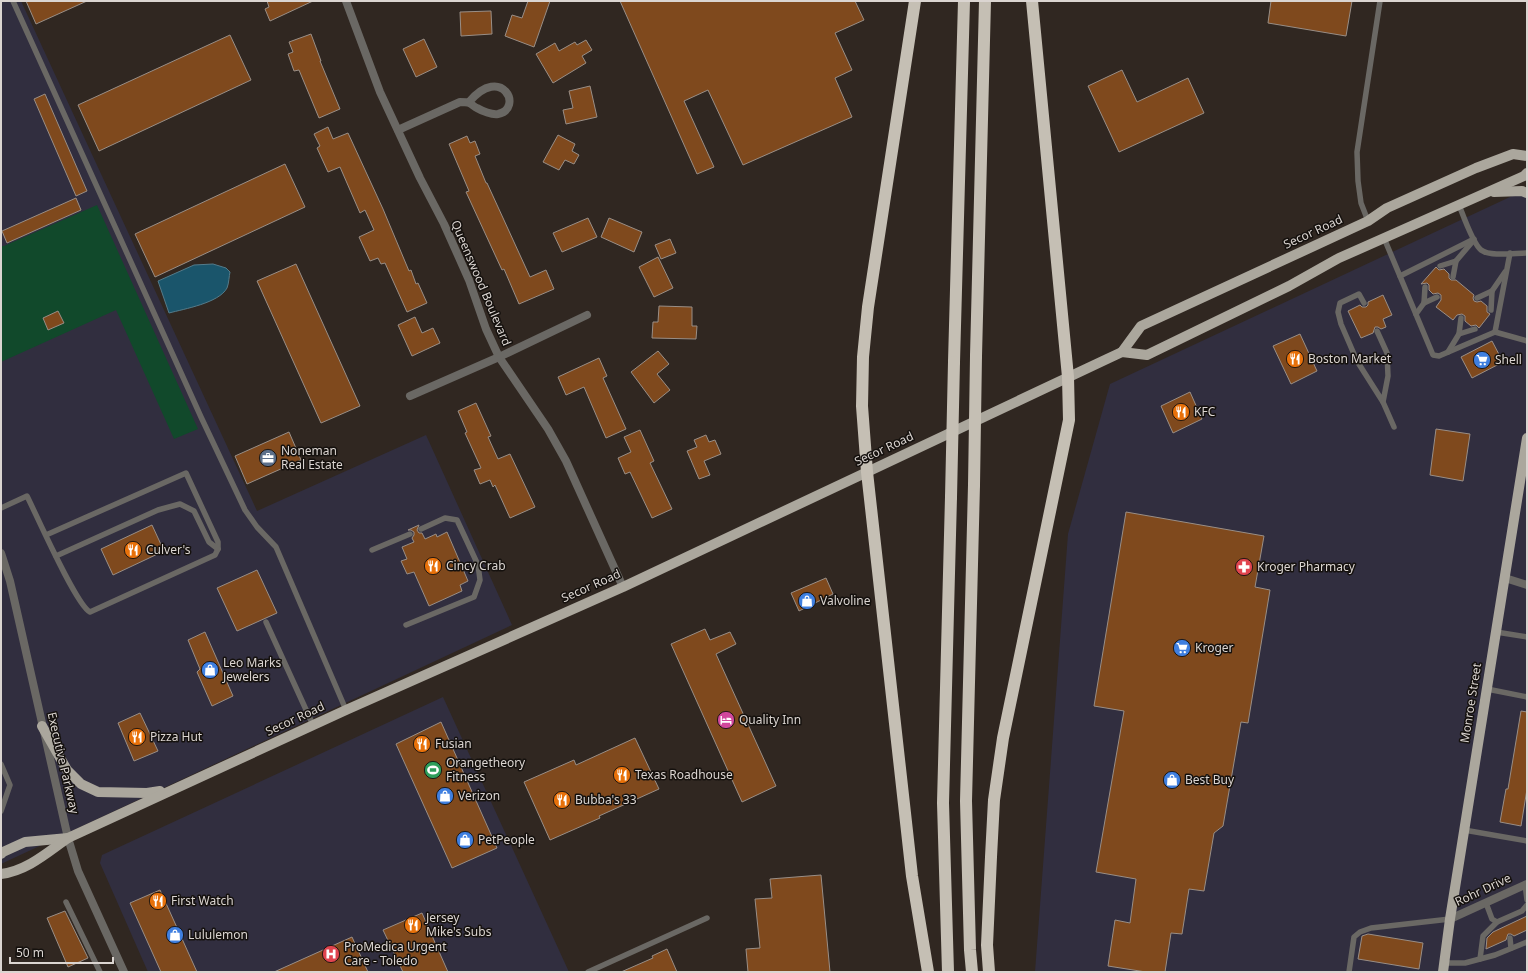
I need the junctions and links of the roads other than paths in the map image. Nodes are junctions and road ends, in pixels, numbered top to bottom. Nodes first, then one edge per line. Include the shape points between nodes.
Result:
1 (13, 1) edge
2 (346, 1) edge
3 (915, 1) edge
4 (964, 1) edge
5 (985, 1) edge
6 (1032, 1) edge
7 (1380, 1) edge
8 (469, 102) junction
9 (398, 130) junction
10 (1527, 156) edge
11 (1527, 173) edge
12 (1488, 192) junction
13 (1527, 193) edge
14 (1459, 205) junction
15 (1368, 221) junction
16 (1384, 238) junction
17 (1474, 239) junction
18 (1527, 252) edge
19 (1510, 253) junction
20 (1456, 261) junction
21 (1440, 266) dead end
22 (1507, 269) junction
23 (1400, 276) junction
24 (1453, 277) dead end
25 (1425, 286) dead end
26 (1492, 291) junction
27 (1437, 297) dead end
28 (1477, 298) dead end
29 (1364, 303) dead end
30 (1424, 303) junction
31 (1491, 310) dead end
32 (1416, 314) junction
33 (587, 315) dead end
34 (1461, 318) dead end
35 (1475, 329) dead end
36 (1377, 331) dead end
37 (1494, 332) junction
38 (1459, 334) junction
39 (1527, 341) edge
40 (1122, 352) junction
41 (1448, 352) junction
42 (499, 357) junction
43 (1068, 377) junction
44 (410, 396) dead end
45 (1384, 402) junction
46 (1394, 427) dead end
47 (1527, 438) edge
48 (867, 472) junction
49 (1524, 486) edge
50 (1, 508) edge
51 (420, 529) dead end
52 (410, 534) dead end
53 (46, 535) junction
54 (218, 549) junction
55 (372, 550) dead end
56 (1, 553) edge
57 (56, 556) junction
58 (1505, 578) junction
59 (1527, 585) edge
60 (623, 587) junction
61 (266, 622) dead end
62 (406, 625) dead end
63 (1496, 632) junction
64 (1527, 637) edge
65 (1487, 688) junction
66 (1527, 697) edge
67 (346, 710) junction
68 (313, 725) junction
69 (42, 726) junction
70 (1, 764) edge
71 (178, 787) junction
72 (1, 811) edge
73 (1464, 830) junction
74 (68, 838) junction
75 (1527, 841) edge
76 (1, 854) edge
77 (1, 874) edge
78 (1526, 884) edge
79 (1527, 900) edge
80 (66, 902) dead end
81 (1486, 902) junction
82 (1527, 905) edge
83 (707, 918) dead end
84 (1507, 918) junction
85 (1450, 919) junction
86 (1498, 922) junction
87 (1508, 925) dead end
88 (1510, 938) dead end
89 (1527, 942) edge
90 (1511, 948) junction
91 (1480, 959) junction
92 (1443, 967) edge
93 (100, 972) edge
94 (124, 972) edge
95 (588, 972) edge
96 (928, 972) edge
97 (948, 972) edge
98 (972, 972) edge
99 (989, 972) edge
100 (1349, 972) edge

1 - 67 lane via 201,417 245,510 276,547
2 - 9 street, Queenswood Boulevard via 380,92
3 - 48 highway via 863,357 862,406
4 - 97 highway, bridge via 943,803
5 - 98 highway, bridge via 966,801
6 - 43 highway
7 - 15 lane via 1357,152 1361,203
8 - 8 street via 478,109 495,114 508,108 509,102 504,89 496,86 489,86 476,93
8 - 9 street via 460,102
9 - 42 street, Queenswood Boulevard via 469,280
10 - 15 main road, Secor Road via 1513,154 1476,168 1387,208
11 - 12 main road
12 - 13 main road
12 - 14 main road
14 - 16 main road
14 - 17 lane
15 - 40 main road, Secor Road via 1141,326
16 - 23 lane
16 - 40 main road via 1147,355
17 - 19 lane via 1480,250 1492,254
17 - 20 lane
17 - 23 lane
18 - 19 lane
19 - 22 lane
20 - 21 lane
20 - 24 lane
22 - 26 lane
22 - 37 lane
23 - 32 lane
25 - 30 lane
26 - 28 lane
26 - 31 lane
27 - 30 lane
29 - 45 lane via 1359,294 1340,303 1338,312 1357,361
30 - 32 lane
32 - 41 lane via 1433,355 1439,356
33 - 42 street
34 - 38 lane
35 - 38 lane
36 - 45 lane via 1387,353 1388,376
37 - 39 lane
37 - 41 lane
38 - 41 lane
40 - 43 main road, Secor Road
42 - 44 street
42 - 60 street, Queenswood Boulevard via 548,429 566,462
43 - 48 main road, Secor Road
43 - 99 highway via 1070,420 1003,738 994,800 987,945
45 - 46 lane
47 - 49 main road, Monroe Street
48 - 60 main road, Secor Road
48 - 96 highway via 912,876
49 - 58 main road, Monroe Street
50 - 53 lane via 27,496
51 - 62 lane via 445,518 457,520 478,565 480,580 474,597
52 - 55 lane
53 - 54 lane via 186,473 218,542
53 - 57 lane
54 - 57 lane via 208,542 194,511 180,504 158,510
54 - 57 lane via 215,555 90,612 79,601
56 - 69 street, Executive Parkway via 10,582
58 - 59 street
58 - 63 main road, Monroe Street
60 - 67 main road, Secor Road
61 - 68 lane
63 - 64 lane
63 - 65 main road, Monroe Street
65 - 66 lane
65 - 73 main road, Monroe Street
67 - 68 main road, Secor Road
68 - 71 main road, Secor Road
69 - 71 main road via 67,770 81,784 98,792 147,793
69 - 74 street, Executive Parkway
70 - 72 lane via 10,785
71 - 74 main road, Secor Road
73 - 75 lane
73 - 85 main road, Monroe Street
74 - 76 main road, Secor Road via 25,842
74 - 77 main road, Secor Road via 35,862 11,873
74 - 94 street, Executive Parkway via 78,871
78 - 79 lane
78 - 81 street, Rohr Drive
80 - 93 lane
81 - 85 street, Rohr Drive
81 - 86 lane via 1492,918
82 - 84 lane via 1522,911
83 - 95 lane
84 - 86 lane
84 - 87 lane
85 - 92 main road, Monroe Street
85 - 100 lane via 1371,928 1360,932 1354,937
86 - 91 lane via 1483,936
88 - 90 lane
89 - 90 lane
90 - 91 lane
91 - 92 lane

